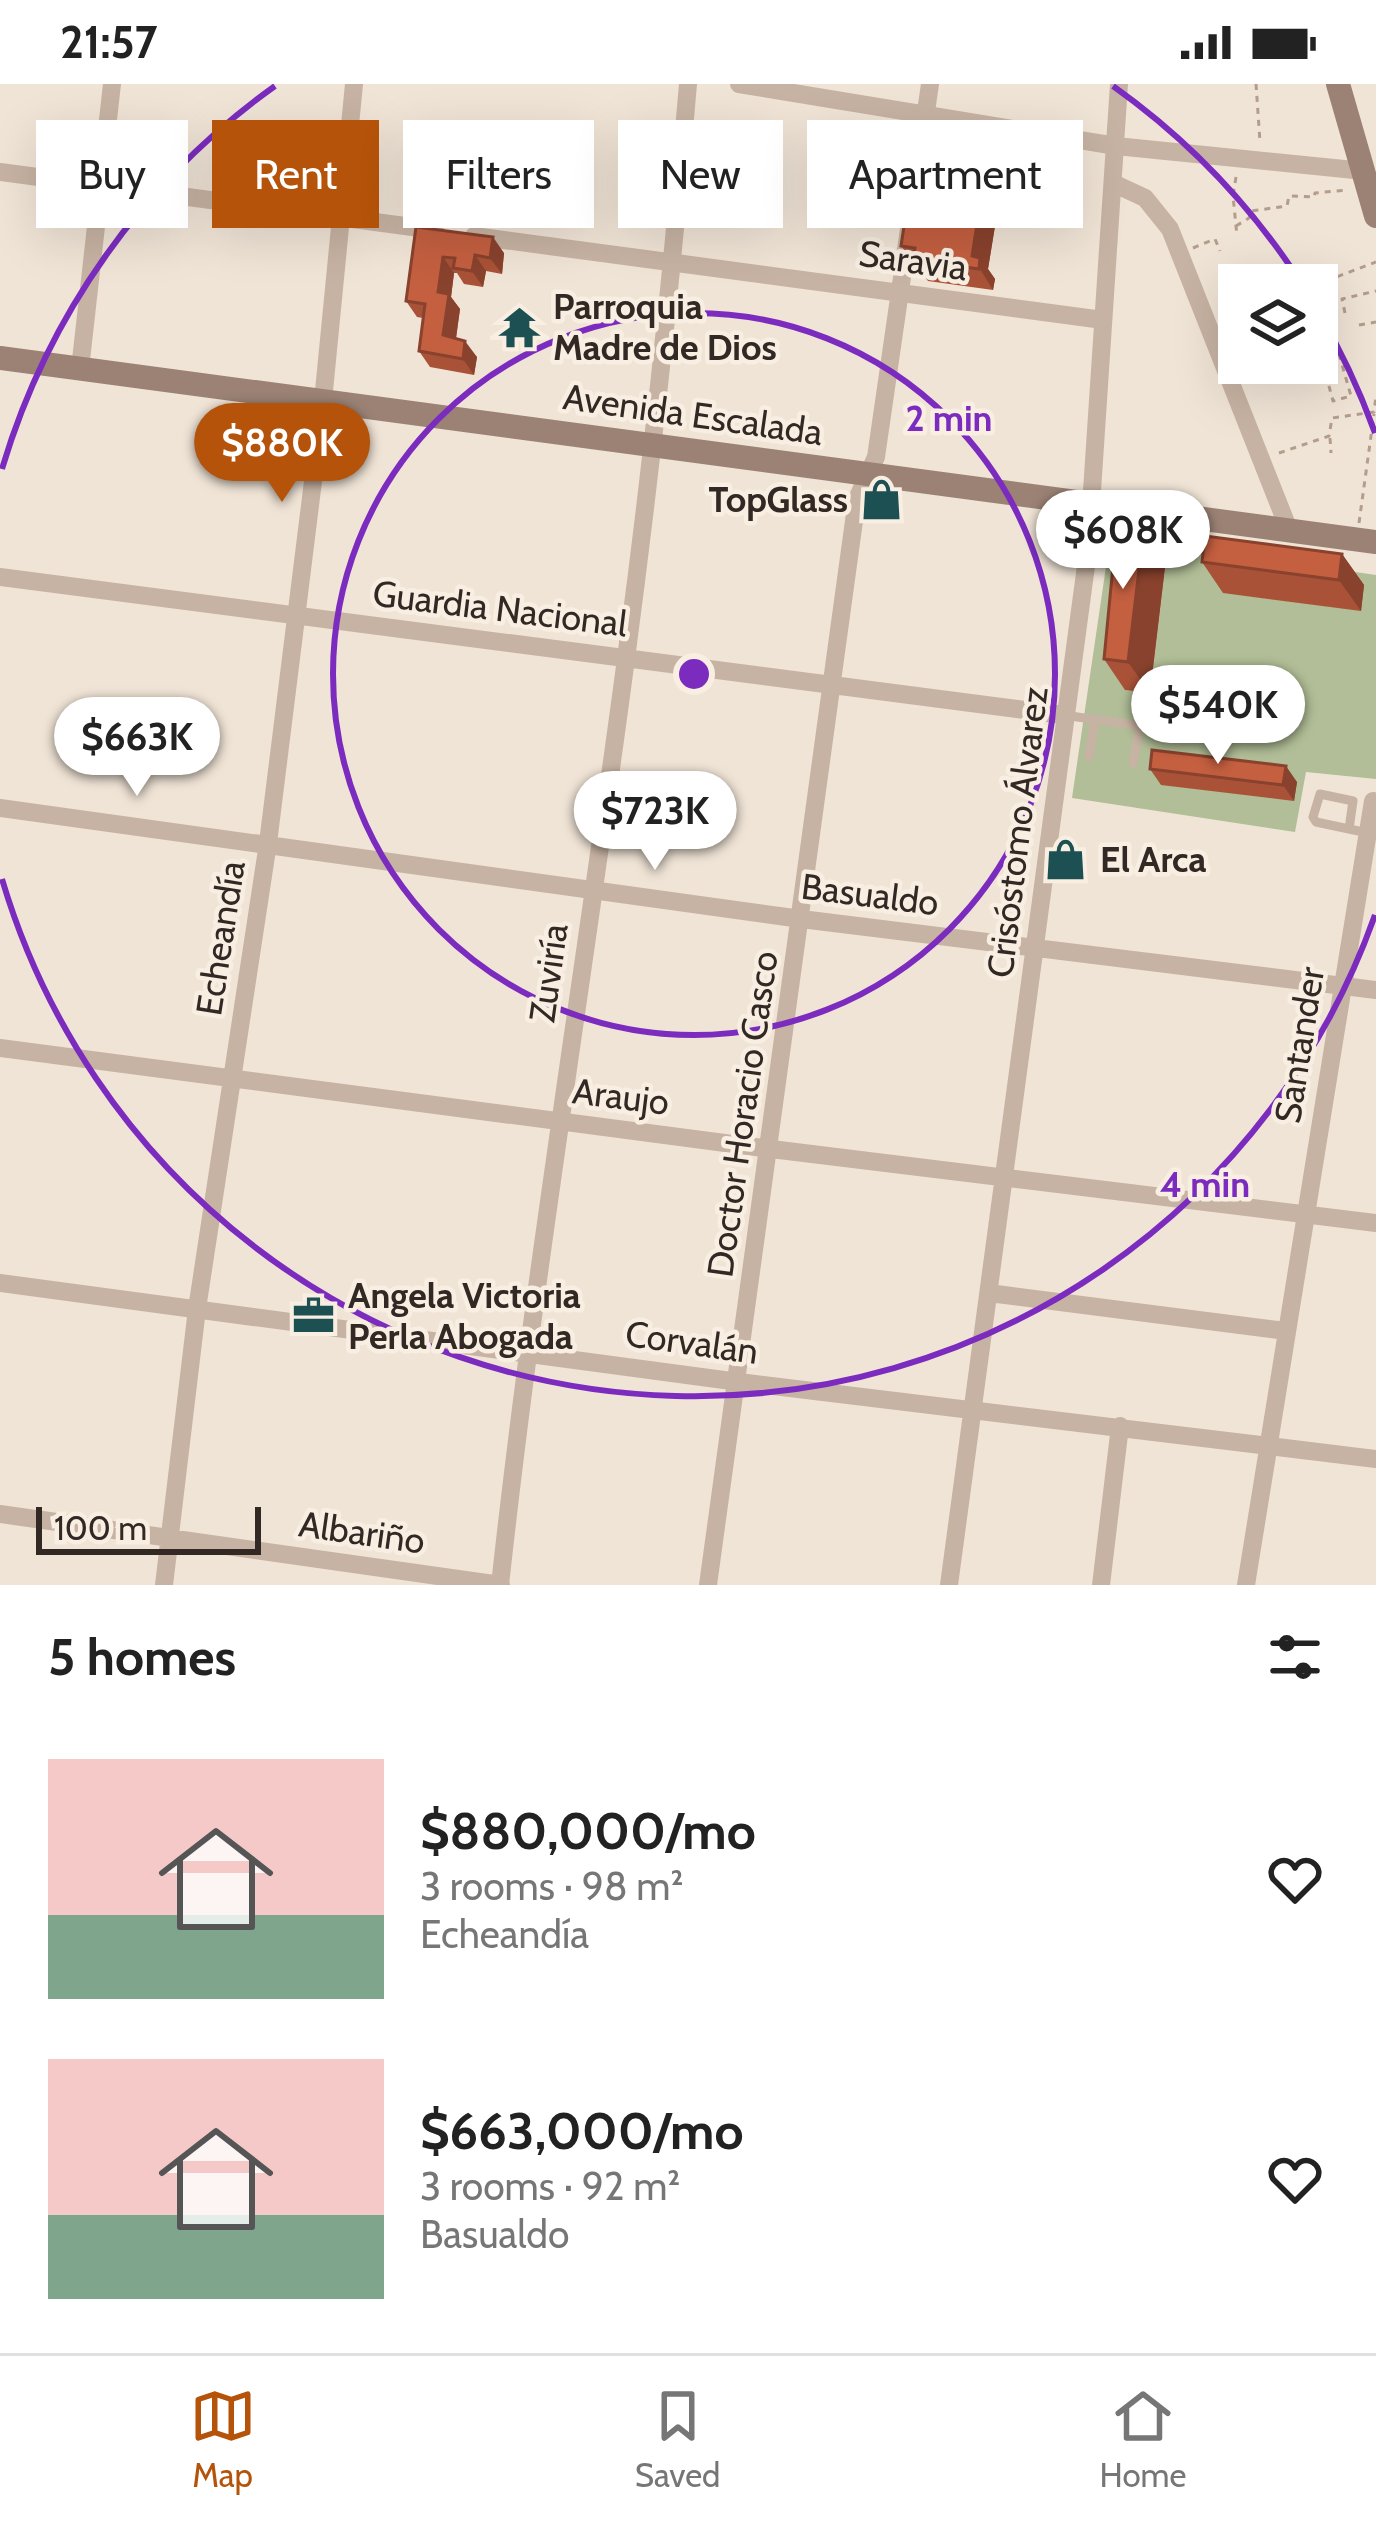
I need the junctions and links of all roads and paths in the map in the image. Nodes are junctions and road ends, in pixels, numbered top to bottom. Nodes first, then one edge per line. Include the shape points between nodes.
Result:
1 (112, 84) edge
2 (354, 84) edge
3 (688, 84) edge
4 (739, 84) edge
5 (930, 84) edge
6 (1119, 84) edge
7 (1256, 84) edge
8 (1338, 84) edge
9 (926, 113) junction
10 (108, 120) edge
11 (351, 120) edge
12 (1116, 146) junction
13 (1237, 157) junction
14 (1262, 160) junction
15 (0, 172) edge
16 (36, 176) edge
17 (1366, 180) junction
18 (1114, 184) junction
19 (1376, 216) edge
20 (379, 223) edge
21 (1235, 226) junction
22 (95, 228) edge
23 (341, 228) edge
24 (1237, 236) dead end
25 (1220, 251) dead end
26 (1180, 253) junction
27 (673, 262) junction
28 (1376, 262) edge
29 (1338, 276) edge
30 (1376, 291) edge
31 (900, 292) junction
32 (1345, 313) dead end
33 (1103, 320) junction
34 (1376, 322) edge
35 (1358, 325) dead end
36 (1338, 354) edge
37 (0, 358) edge
38 (80, 369) junction
39 (1328, 384) edge
40 (1376, 397) edge
41 (1340, 399) junction
42 (323, 401) junction
43 (1374, 412) edge
44 (1345, 418) junction
45 (1329, 436) junction
46 (653, 446) junction
47 (1331, 453) dead end
48 (1262, 460) junction
49 (869, 474) junction
50 (1092, 502) junction
51 (1289, 530) junction
52 (1365, 541) edge
53 (0, 577) edge
54 (294, 616) junction
55 (626, 656) junction
56 (832, 684) junction
57 (1064, 715) junction
58 (1095, 719) junction
59 (1089, 757) dead end
60 (1133, 763) dead end
61 (1373, 801) edge
62 (0, 808) edge
63 (1358, 831) junction
64 (268, 843) junction
65 (592, 891) junction
66 (801, 919) junction
67 (1037, 946) junction
68 (1341, 987) junction
69 (1376, 990) edge
70 (0, 1048) edge
71 (232, 1078) junction
72 (561, 1122) junction
73 (771, 1149) junction
74 (1002, 1178) junction
75 (1305, 1213) junction
76 (1376, 1223) edge
77 (0, 1283) edge
78 (988, 1293) junction
79 (197, 1310) junction
80 (1286, 1331) junction
81 (525, 1353) junction
82 (739, 1382) junction
83 (971, 1410) junction
84 (1120, 1426) junction
85 (1268, 1444) junction
86 (1376, 1459) edge
87 (0, 1514) edge
88 (172, 1539) junction
89 (164, 1585) edge
90 (500, 1585) edge
91 (708, 1585) edge
92 (949, 1585) edge
93 (1101, 1585) edge
94 (1246, 1585) edge

1 - 10 street
2 - 11 street, Echeandía
3 - 27 street, Zuviría
4 - 9 street
5 - 9 street, Doctor Horacio Casco
6 - 12 street, Crisóstomo Álvarez
7 - 14 path
8 - 17 main road
9 - 12 street
9 - 31 street, Doctor Horacio Casco
12 - 13 street
12 - 18 street, Crisóstomo Álvarez
13 - 14 street
13 - 21 path
14 - 17 street
15 - 16 street, Saravia
17 - 19 main road
17 - 21 path via 1289,196 1287,206 1251,212
18 - 26 street via 1160,212
18 - 33 street, Crisóstomo Álvarez
20 - 27 street, Saravia
21 - 24 path
22 - 38 street
23 - 42 street, Echeandía
25 - 26 path via 1215,239
26 - 48 street
27 - 31 street, Saravia
27 - 46 street, Zuviría
28 - 29 path
30 - 32 path via 1342,299
31 - 33 street, Saravia
31 - 49 street, Doctor Horacio Casco
33 - 50 street, Crisóstomo Álvarez
34 - 35 path
36 - 41 path via 1351,396
37 - 38 main road, Avenida Escalada
38 - 42 main road, Avenida Escalada
39 - 41 path via 1333,401
40 - 43 path
41 - 44 path
42 - 46 main road, Avenida Escalada
42 - 54 street, Echeandía
43 - 44 path
43 - 52 path
44 - 45 path via 1332,418
45 - 47 path
45 - 48 path
46 - 49 main road, Avenida Escalada
46 - 55 street, Zuviría
48 - 51 street
49 - 50 main road, Avenida Escalada
49 - 56 street, Doctor Horacio Casco via 857,499
50 - 51 main road, Avenida Escalada
50 - 57 street, Crisóstomo Álvarez
51 - 52 main road, Avenida Escalada
53 - 54 street, Guardia Nacional
54 - 55 street, Guardia Nacional
54 - 64 street, Echeandía
55 - 56 street, Guardia Nacional
55 - 65 street, Zuviría
56 - 57 street, Guardia Nacional
56 - 66 street, Doctor Horacio Casco
57 - 58 lane
57 - 67 street, Crisóstomo Álvarez
58 - 59 lane
58 - 60 lane via 1137,727
61 - 63 street, Santander
62 - 64 street, Basualdo
63 - 63 lane via 1314,821 1320,794 1353,801
63 - 68 street, Santander
64 - 65 street, Basualdo
64 - 71 street, Echeandía
65 - 66 street, Basualdo
65 - 72 street, Zuviría
66 - 67 street, Basualdo
66 - 73 street, Doctor Horacio Casco
67 - 68 street, Basualdo
67 - 74 street, Crisóstomo Álvarez
68 - 69 street, Basualdo
68 - 75 street, Santander
70 - 71 street, Araujo
71 - 72 street, Araujo
71 - 79 street, Echeandía
72 - 73 street, Araujo
72 - 81 street, Zuviría
73 - 74 street, Araujo
73 - 82 street, Doctor Horacio Casco
74 - 75 street, Araujo
74 - 78 street, Crisóstomo Álvarez
75 - 76 street, Araujo
75 - 80 street, Santander
77 - 79 street, Corvalán
78 - 80 street
78 - 83 street, Crisóstomo Álvarez
79 - 81 street, Corvalán
79 - 88 street, Echeandía
80 - 85 street, Santander
81 - 82 street, Corvalán
81 - 90 street, Zuviría
82 - 83 street, Corvalán
82 - 91 street, Doctor Horacio Casco
83 - 84 street, Corvalán
83 - 92 street, Crisóstomo Álvarez
84 - 85 street, Corvalán
84 - 93 street
85 - 86 street, Corvalán
85 - 94 street, Santander
87 - 88 street, Albariño
88 - 89 street, Echeandía
88 - 90 street, Albariño

